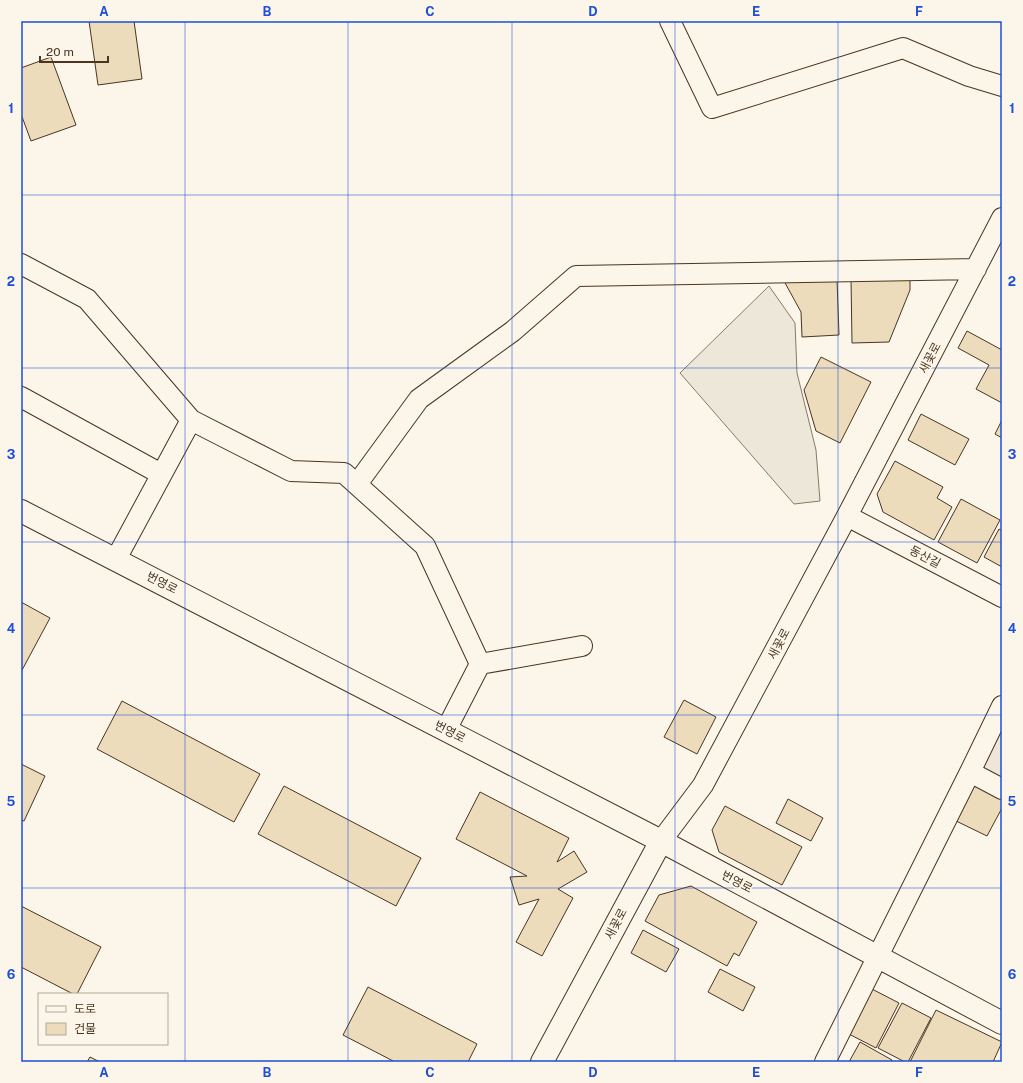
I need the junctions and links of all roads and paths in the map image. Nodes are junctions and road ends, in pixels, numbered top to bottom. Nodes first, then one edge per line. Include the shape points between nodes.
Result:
1 (670, 21) edge
2 (1002, 86) edge
3 (1002, 220) edge
4 (21, 264) edge
5 (976, 269) junction
6 (21, 397) edge
7 (191, 420) junction
8 (161, 474) junction
9 (357, 484) junction
10 (21, 510) edge
11 (847, 516) junction
12 (116, 559) junction
13 (1002, 597) edge
14 (582, 646) dead end
15 (480, 664) junction
16 (1002, 706) edge
17 (446, 730) junction
18 (970, 772) junction
19 (1002, 789) edge
20 (661, 842) junction
21 (878, 957) junction
22 (1002, 1023) edge
23 (542, 1062) edge
24 (825, 1062) edge

1 - 2 street via 712,108 903,48 968,76
3 - 5 street, 새꽃로
4 - 7 street via 87,299
5 - 9 street via 576,276 513,331 419,399
5 - 11 street, 새꽃로
6 - 8 street
7 - 8 street
7 - 9 street via 291,471 344,473
8 - 12 street
9 - 15 street via 425,546
10 - 12 street, 번영로
11 - 13 street, 동산길
11 - 20 street, 새꽃로 via 703,785
12 - 17 street, 번영로
14 - 15 street
15 - 17 street
16 - 18 street
17 - 20 street, 번영로
18 - 19 street
18 - 21 street
20 - 21 street, 번영로
20 - 23 street, 새꽃로
21 - 22 street, 번영로
21 - 24 street

